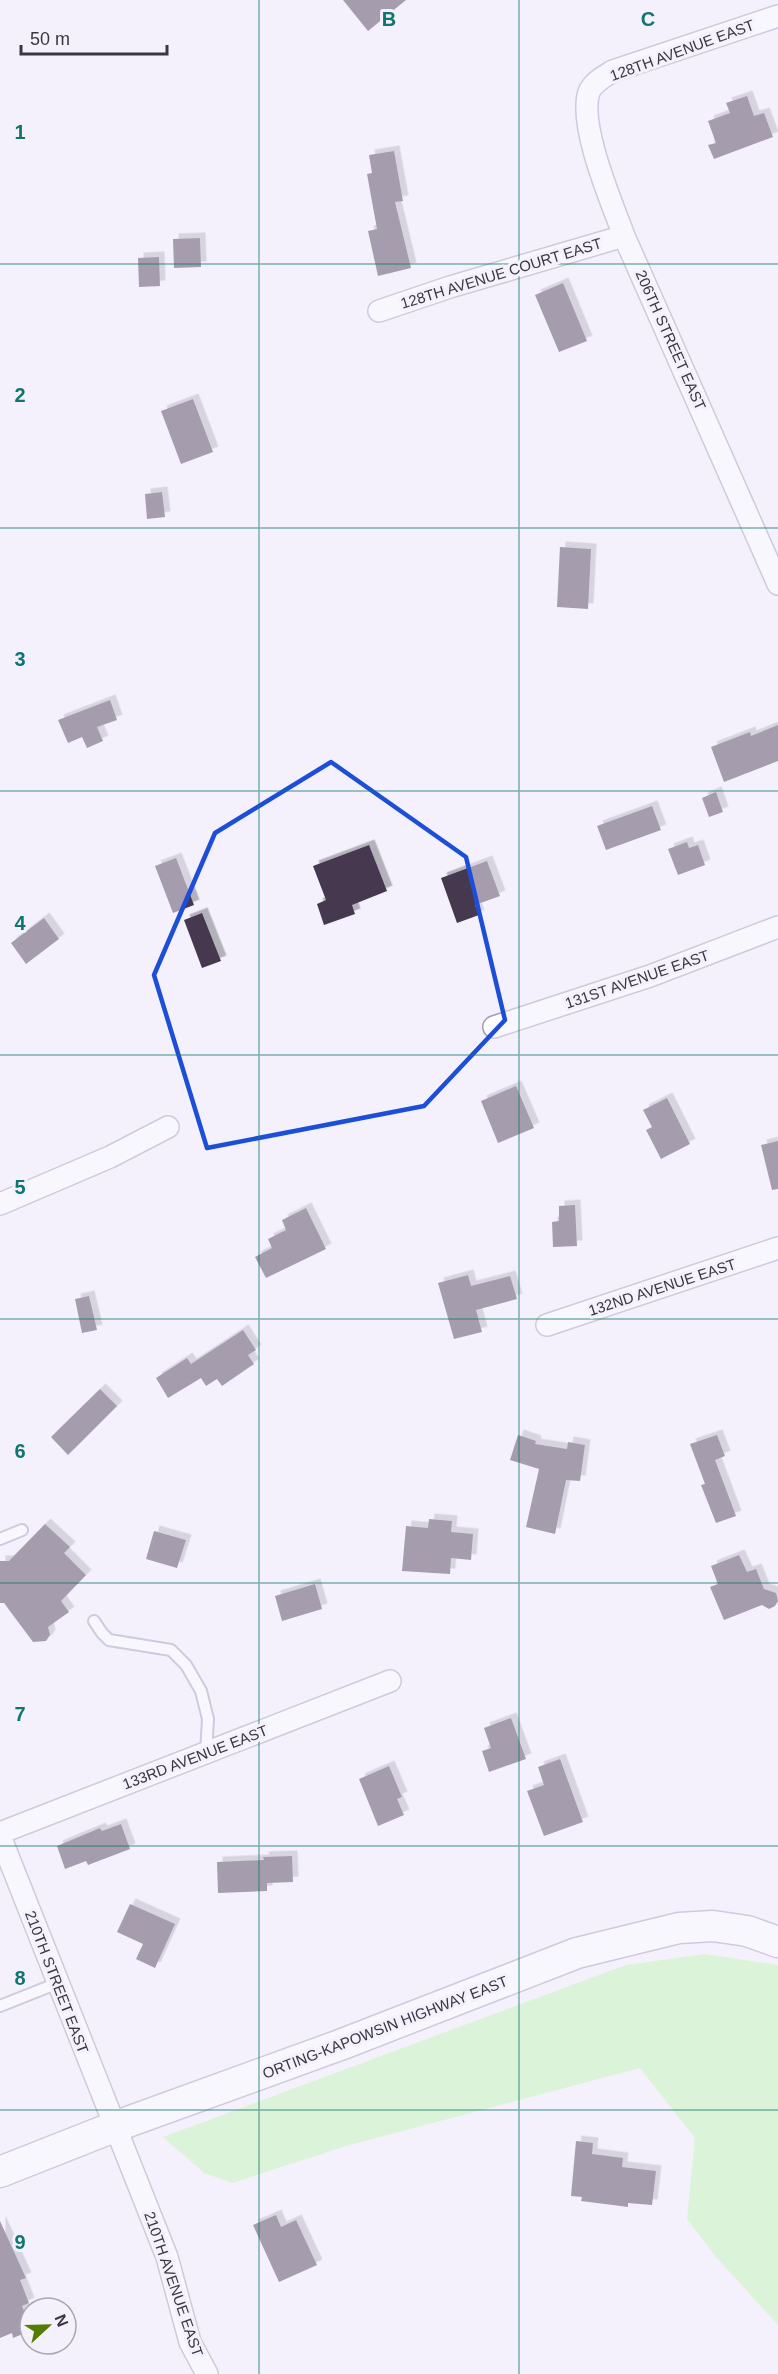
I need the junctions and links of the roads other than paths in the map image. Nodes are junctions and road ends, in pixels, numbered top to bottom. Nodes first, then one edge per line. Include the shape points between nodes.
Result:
1 (778, 16) edge
2 (590, 90) joint
3 (624, 236) junction
4 (379, 311) dead end
5 (778, 584) edge
6 (778, 927) edge
7 (494, 1028) dead end
8 (168, 1127) dead end
9 (0, 1204) edge
10 (778, 1248) edge
11 (547, 1325) dead end
12 (22, 1530) dead end
13 (0, 1539) edge
14 (94, 1621) dead end
15 (390, 1681) dead end
16 (206, 1753) junction
17 (0, 1835) edge
18 (778, 1942) edge
19 (58, 1983) junction
20 (0, 2006) edge
21 (114, 2127) junction
22 (0, 2172) edge
23 (207, 2374) edge

1 - 2 street, 128TH AVENUE EAST via 613,71
2 - 3 street, 206TH STREET EAST via 588,127
3 - 4 street, 128TH AVENUE COURT EAST
3 - 5 street, 206TH STREET EAST
6 - 7 street, 131ST AVENUE EAST via 650,976
8 - 9 street via 110,1157
10 - 11 street, 132ND AVENUE EAST
12 - 13 lane
14 - 16 lane via 109,1640 171,1650 186,1665 201,1691 208,1719
15 - 16 street, 133RD AVENUE EAST
16 - 17 street, 133RD AVENUE EAST
17 - 19 street, 210TH STREET EAST
18 - 21 main road, ORTING-KAPOWSIN HIGHWAY EAST via 747,1931 713,1926 669,1930 577,1953
19 - 20 lane
19 - 21 street, 210TH STREET EAST
21 - 22 main road, ORTING-KAPOWSIN HIGHWAY EAST
21 - 23 street, 210TH AVENUE EAST via 167,2257 190,2342

